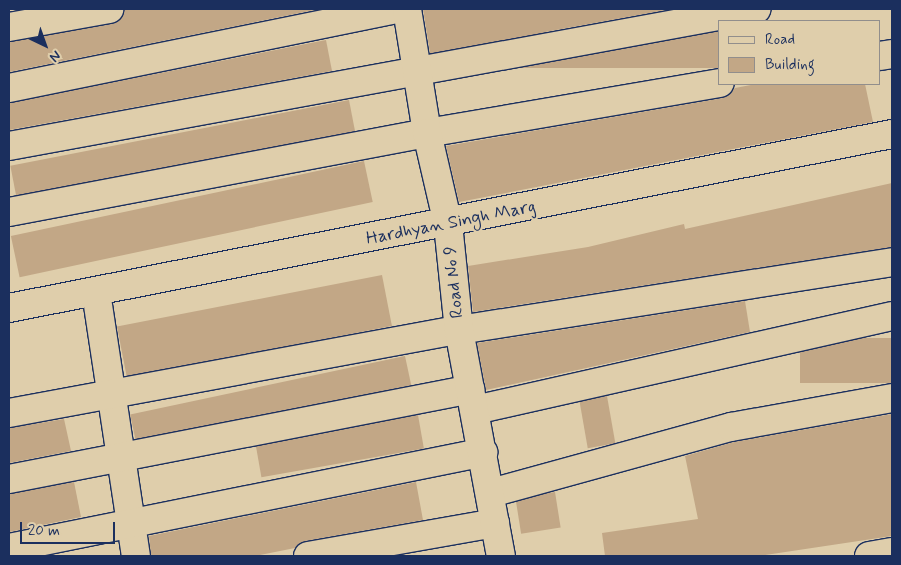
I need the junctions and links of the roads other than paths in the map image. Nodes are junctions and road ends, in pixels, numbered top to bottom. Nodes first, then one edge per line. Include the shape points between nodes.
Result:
1 (109, 9) edge
2 (399, 9) edge
3 (407, 9) edge
4 (758, 9) edge
5 (9, 27) edge
6 (418, 72) junction
7 (718, 83) edge
8 (9, 88) edge
9 (427, 133) junction
10 (892, 134) edge
11 (9, 146) edge
12 (9, 212) edge
13 (448, 224) junction
14 (892, 262) edge
15 (96, 292) junction
16 (9, 308) edge
17 (892, 316) edge
18 (459, 330) junction
19 (109, 395) junction
20 (892, 398) edge
21 (473, 400) junction
22 (9, 413) edge
23 (482, 452) junction
24 (121, 458) junction
25 (9, 479) edge
26 (491, 493) junction
27 (496, 523) junction
28 (133, 524) junction
29 (9, 548) edge
30 (892, 552) edge
31 (136, 556) edge
32 (308, 556) edge
33 (501, 556) edge
34 (869, 556) edge

1 - 5 street
2 - 8 street
3 - 6 street, Road No 9
4 - 6 street
6 - 9 street, Road No 9
6 - 11 street
7 - 9 street
9 - 12 street
9 - 13 street, Road No 9
10 - 13 street, Hardhyan Singh Marg
13 - 15 street, Hardhyan Singh Marg
13 - 18 street, Road No 9
14 - 18 street
15 - 16 street, Hardhyan Singh Marg
15 - 19 street
17 - 21 street
18 - 19 street
18 - 21 street, Road No 9
19 - 22 street
19 - 24 street
20 - 26 street via 731,427
21 - 23 street, Road No 9
21 - 24 street
23 - 26 street, Road No 9
23 - 28 street
24 - 25 street
24 - 28 street
26 - 27 street, Road No 9
27 - 32 street
27 - 33 street, Road No 9
28 - 29 street
28 - 31 street
30 - 34 street

